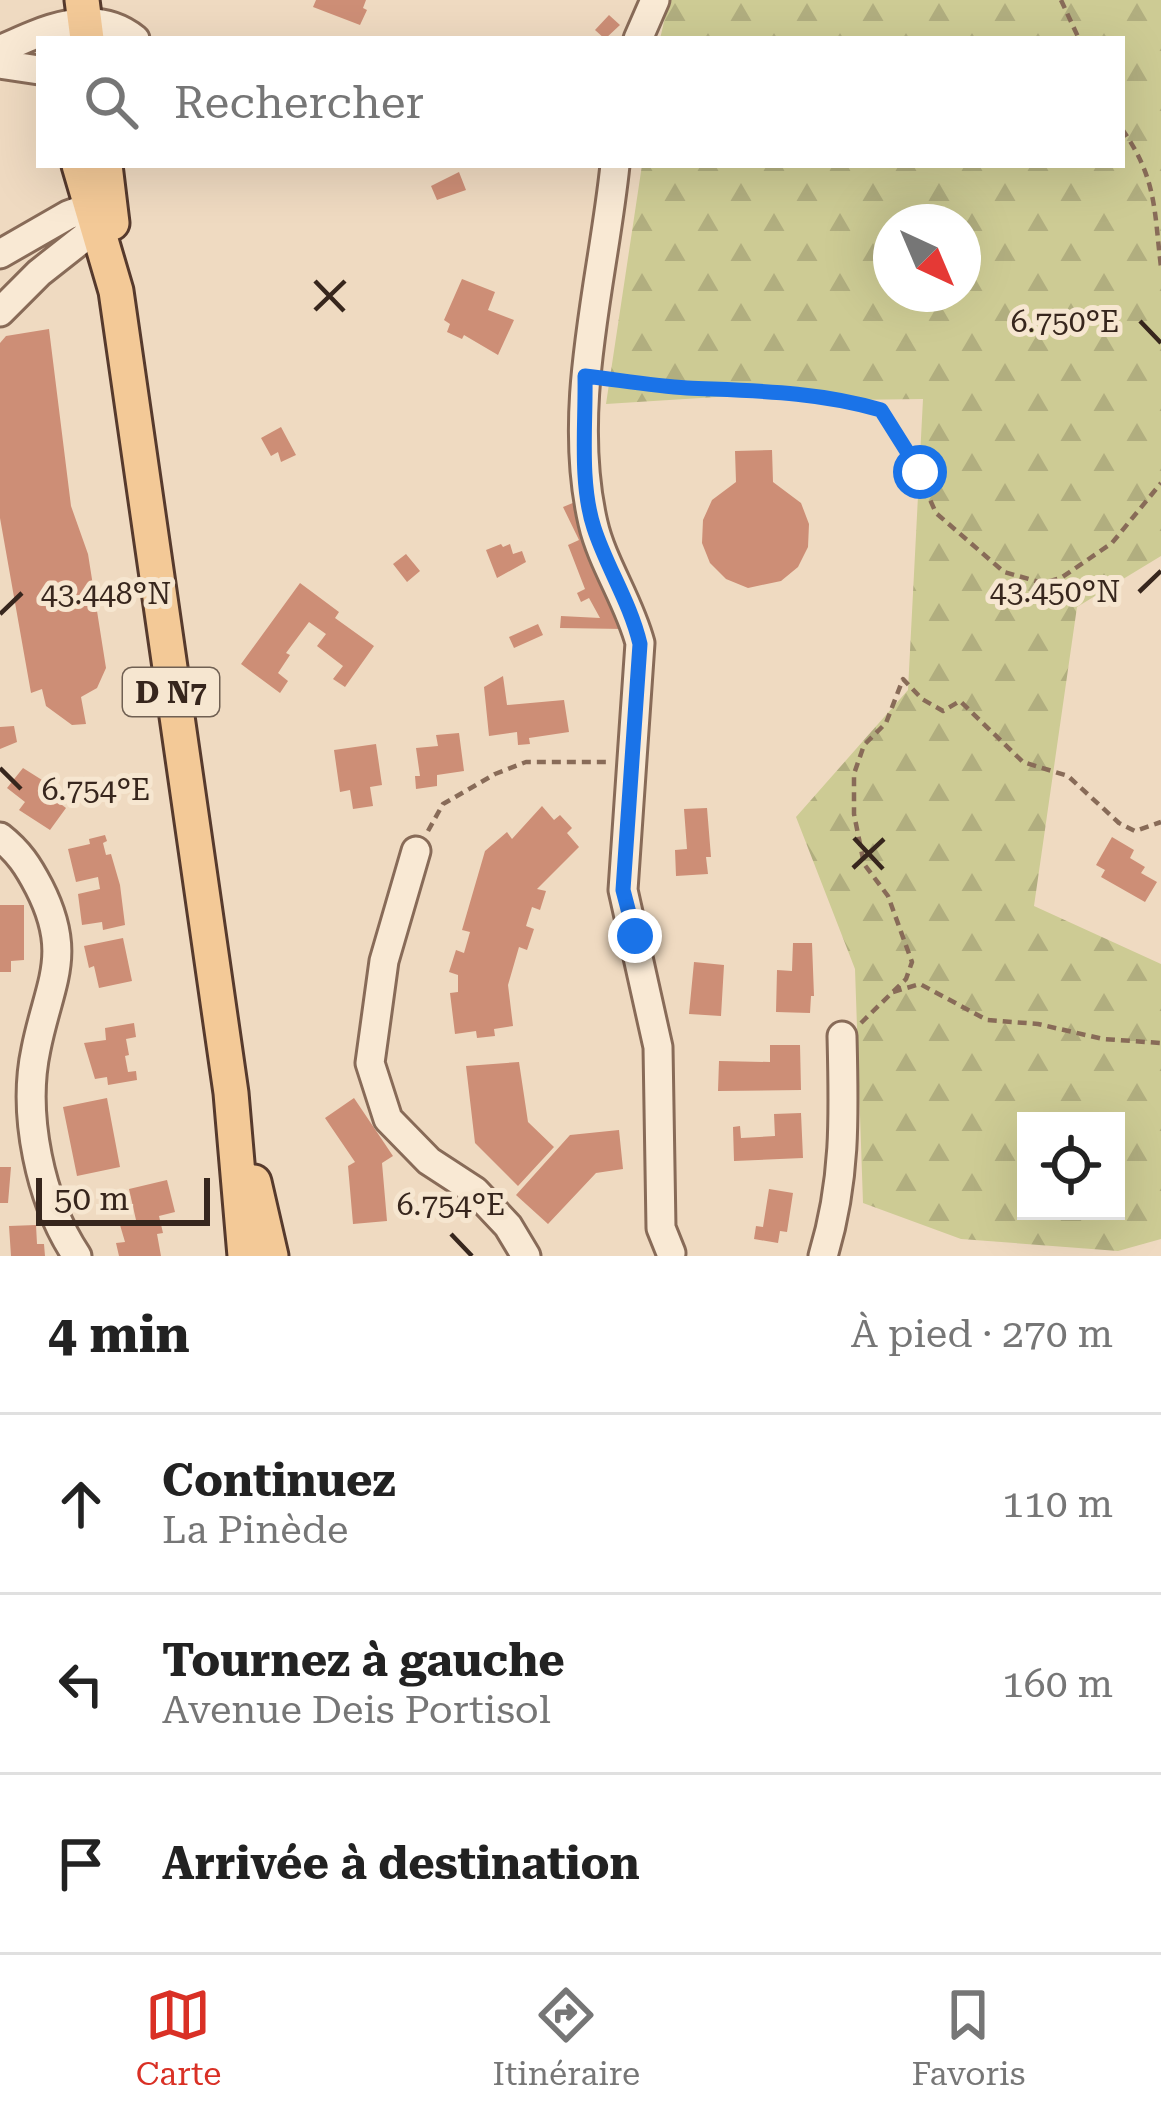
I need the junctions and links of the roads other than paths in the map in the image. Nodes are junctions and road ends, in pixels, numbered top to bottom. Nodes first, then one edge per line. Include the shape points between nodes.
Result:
1 (656, 0) edge
2 (73, 21) edge
3 (131, 36) edge
4 (639, 36) edge
5 (0, 50) edge
6 (0, 64) edge
7 (36, 70) edge
8 (80, 168) edge
9 (105, 168) edge
10 (615, 168) edge
11 (102, 212) junction
12 (0, 254) edge
13 (0, 312) edge
14 (0, 837) edge
15 (416, 851) road end
16 (842, 1036) road end
17 (231, 1093) junction
18 (669, 1255) edge
19 (76, 1256) edge
20 (245, 1256) edge
21 (271, 1256) edge
22 (526, 1256) edge
23 (823, 1256) edge

1 - 4 street
2 - 3 street via 115,23
2 - 5 street
6 - 7 street
8 - 11 main road
9 - 11 main road, D N7
10 - 18 street via 585,376 587,473 593,526 640,644 623,890 658,1047 661,1228
11 - 12 street via 68,215
11 - 13 street
11 - 17 main road, D N7
14 - 19 street via 22,855 55,918 58,963 35,1050 33,1100 50,1199
15 - 22 street via 383,961 370,1063 388,1119 429,1161 475,1191
16 - 23 street via 844,1150
17 - 20 main road, D N7
17 - 21 main road, D N7

